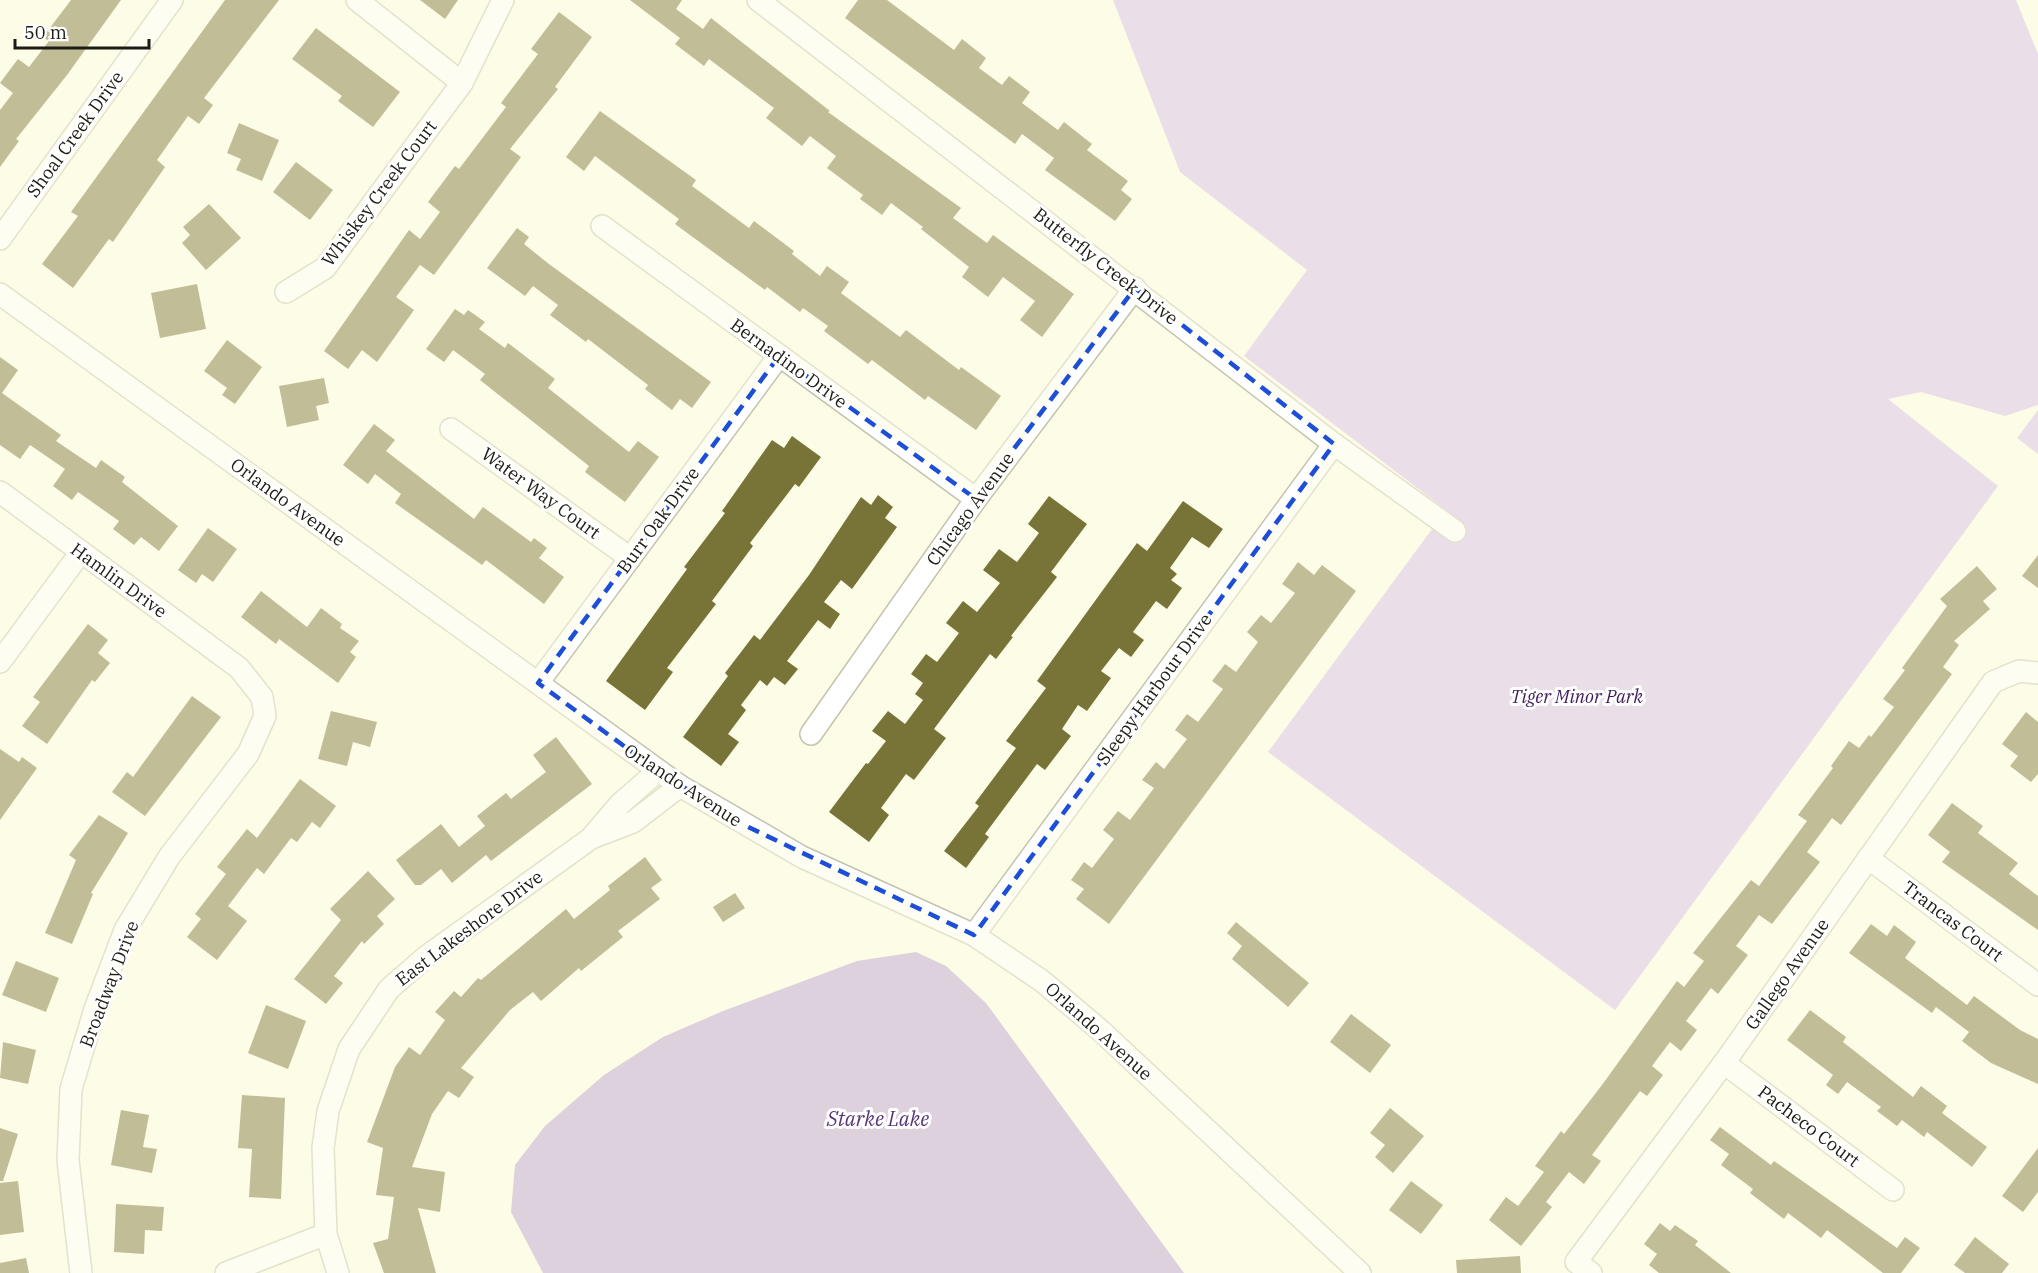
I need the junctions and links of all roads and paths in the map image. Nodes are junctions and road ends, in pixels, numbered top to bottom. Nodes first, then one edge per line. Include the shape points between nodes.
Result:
1 (172, 0) edge
2 (357, 0) edge
3 (503, 0) edge
4 (758, 0) edge
5 (462, 82) junction
6 (602, 226) dead end
7 (0, 239) edge
8 (1135, 288) junction
9 (286, 292) dead end
10 (0, 294) edge
11 (779, 356) junction
12 (451, 429) dead end
13 (1334, 444) junction
14 (0, 492) edge
15 (976, 499) junction
16 (1455, 531) dead end
17 (81, 552) junction
18 (630, 558) junction
19 (0, 662) edge
20 (239, 668) joint
21 (2038, 673) edge
22 (538, 684) junction
23 (810, 734) dead end
24 (658, 771) junction
25 (680, 786) junction
26 (590, 839) junction
27 (1868, 858) junction
28 (974, 935) junction
29 (2038, 985) edge
30 (1724, 1063) junction
31 (1893, 1190) dead end
32 (326, 1234) junction
33 (1584, 1268) edge
34 (81, 1273) edge
35 (226, 1273) edge
36 (338, 1273) edge
37 (1360, 1273) edge

1 - 7 street, Shoal Creek Drive
2 - 5 street
3 - 5 street
4 - 8 street, Butterfly Creek Drive
5 - 9 street, Whiskey Creek Court via 325,268
6 - 11 street, Bernadino Drive
8 - 13 street, Butterfly Creek Drive
8 - 15 street, Chicago Avenue
10 - 22 street, Orlando Avenue
11 - 15 street, Bernadino Drive
11 - 18 street, Burr Oak Drive
12 - 18 street, Water Way Court
13 - 16 street, Butterfly Creek Drive
13 - 28 street, Sleepy Harbour Drive
14 - 17 street, Hamlin Drive
15 - 23 street, Chicago Avenue
17 - 19 street
17 - 20 street, Hamlin Drive
18 - 22 street, Burr Oak Drive
20 - 34 street, Broadway Drive via 262,697 265,716 248,754 170,857 126,930 95,1009 71,1089 68,1160
21 - 27 street, Gallego Avenue via 2019,671 1994,682
22 - 24 street, Orlando Avenue
24 - 25 street, Orlando Avenue
24 - 26 street, East Lakeshore Drive via 620,804
25 - 26 street, East Lakeshore Drive via 633,822
25 - 28 street, Orlando Avenue via 802,857
26 - 32 street, East Lakeshore Drive via 428,956 389,989 349,1049 328,1111 323,1148
27 - 29 street, Trancas Court
27 - 30 street, Gallego Avenue
28 - 37 street, Orlando Avenue via 1042,981 1100,1030
30 - 31 street, Pacheco Court
30 - 33 street, Gallego Avenue
32 - 35 street
32 - 36 street, East Lakeshore Drive

